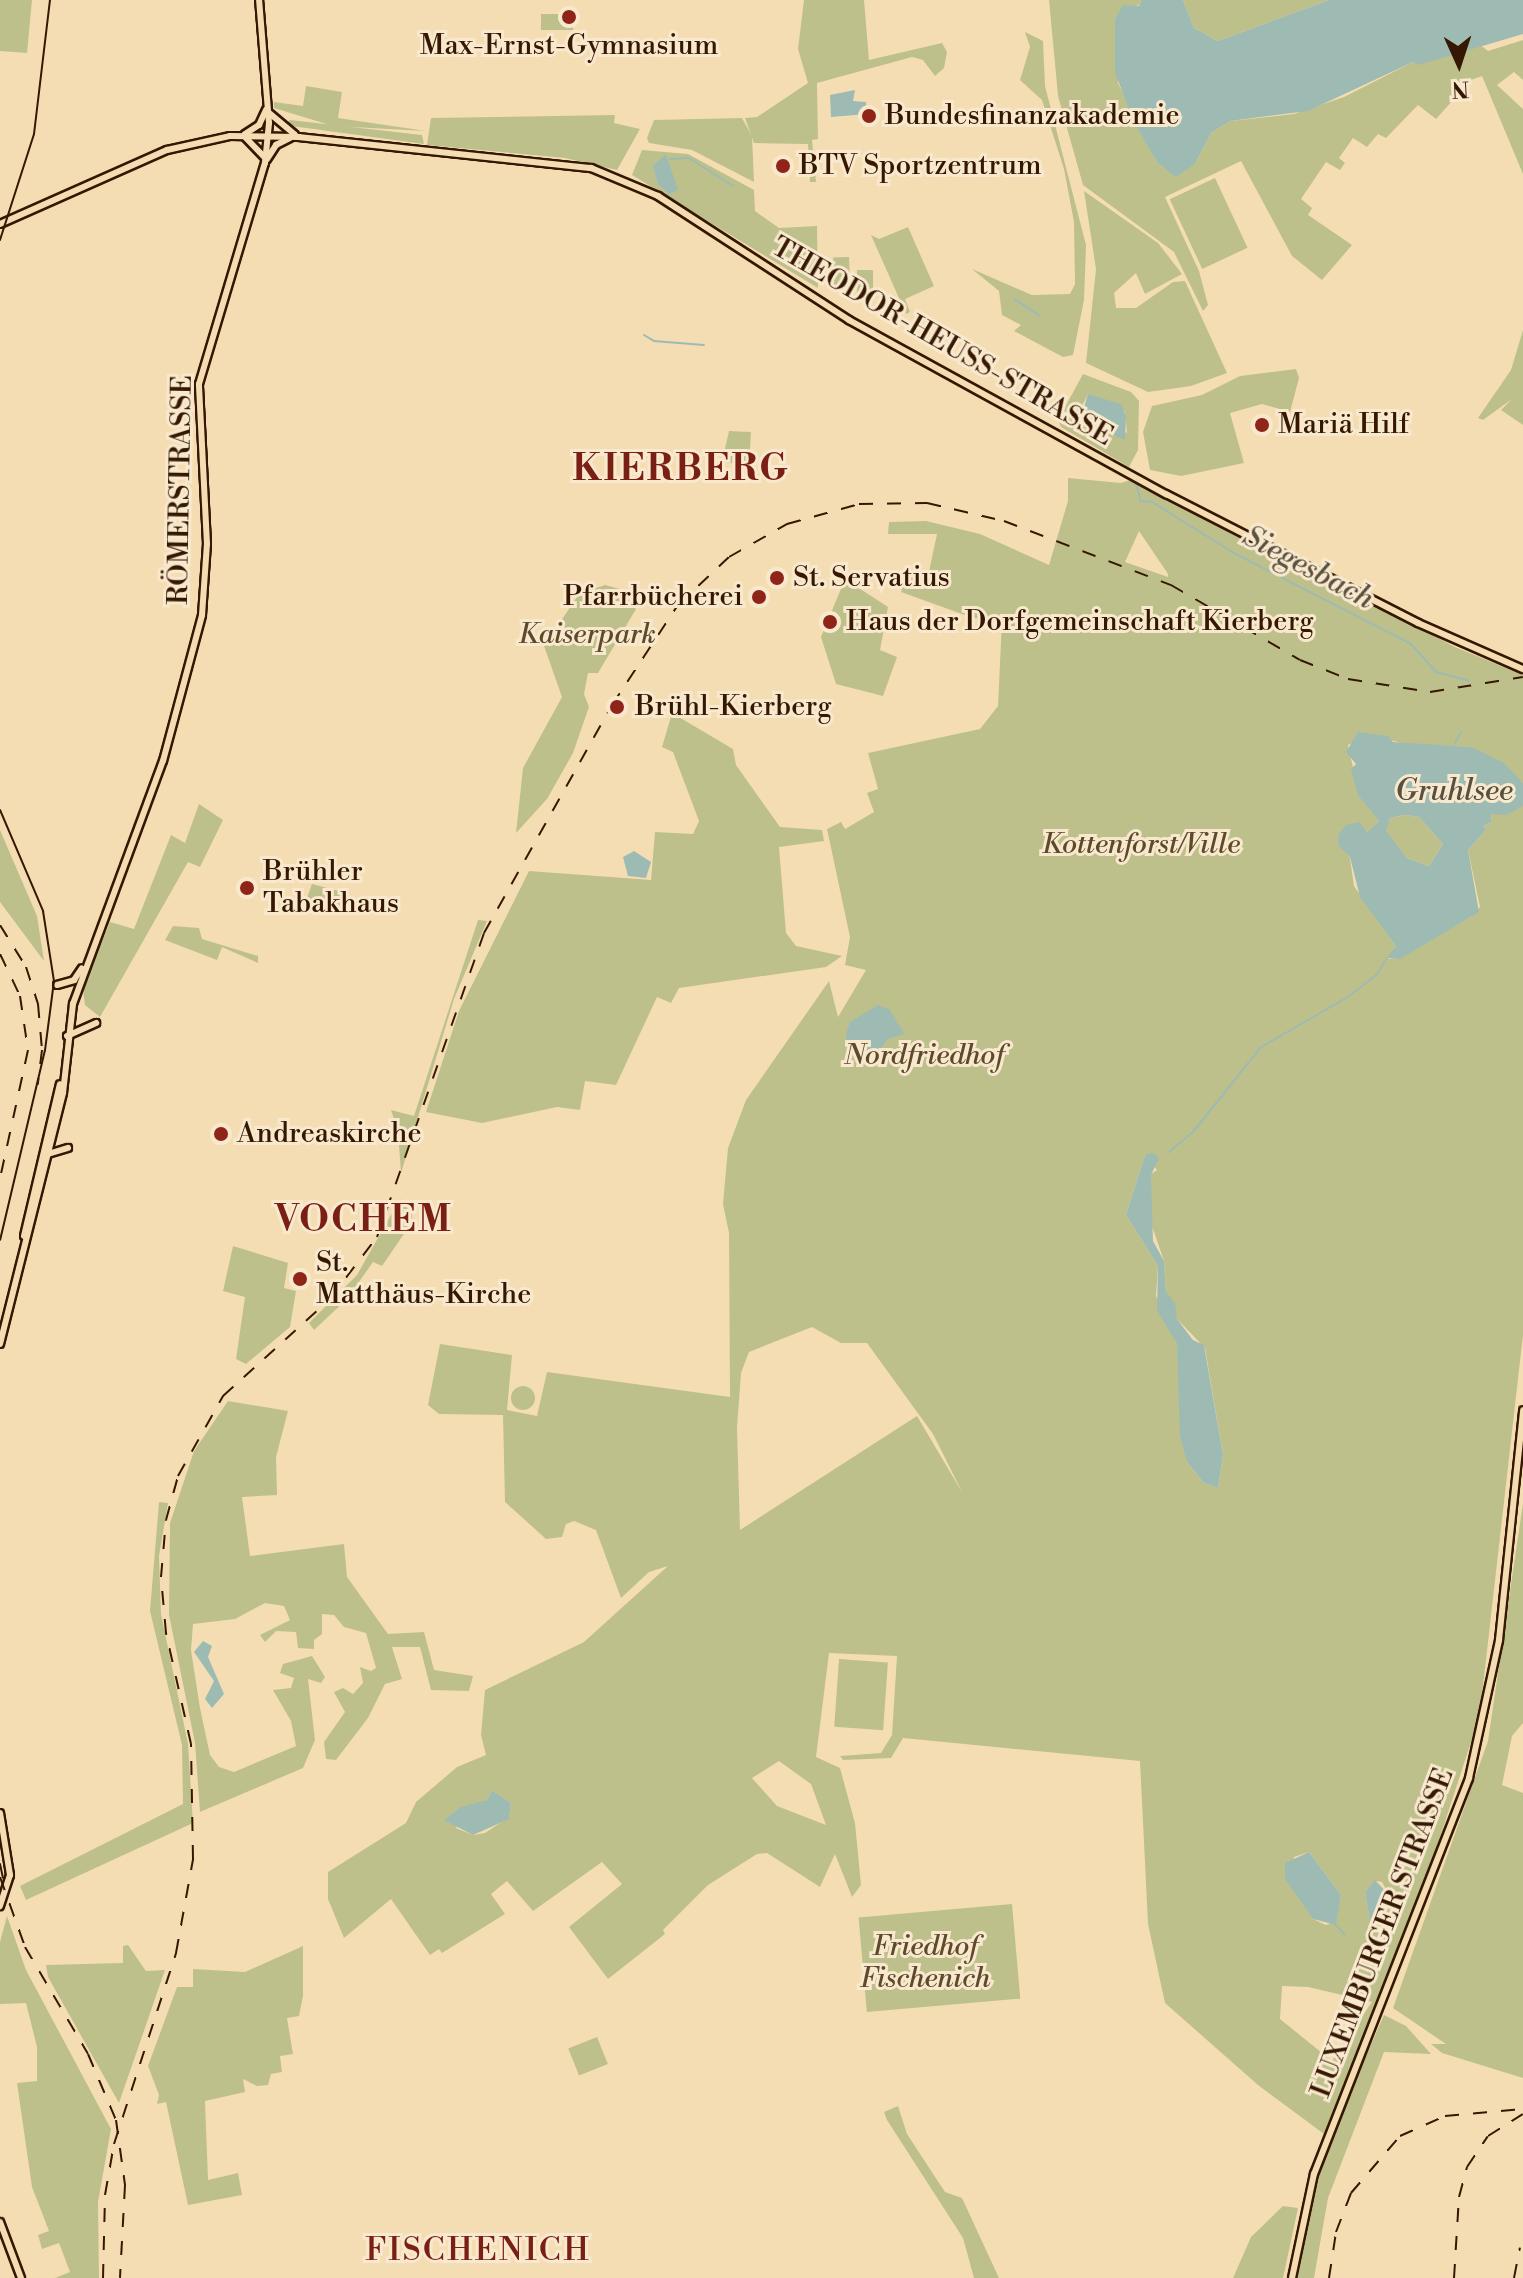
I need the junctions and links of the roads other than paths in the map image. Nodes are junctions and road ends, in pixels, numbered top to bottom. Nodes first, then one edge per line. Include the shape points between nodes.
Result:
1 (259, 0) edge
2 (268, 109) junction
3 (268, 135) junction
4 (242, 136) junction
5 (296, 137) junction
6 (265, 161) junction
7 (0, 224) edge
8 (1523, 669) edge
9 (90, 954) junction
10 (57, 985) dead end
11 (96, 1023) dead end
12 (67, 1036) junction
13 (64, 1065) junction
14 (53, 1135) junction
15 (48, 1154) junction
16 (25, 1241) junction
17 (0, 1344) edge
18 (1523, 1410) edge
19 (0, 1813) edge
20 (0, 1906) edge
21 (0, 2222) edge
22 (21, 2278) edge
23 (1292, 2278) edge

1 - 2 main road, RÖMERSTRASSE
2 - 3 main road, RÖMERSTRASSE
2 - 4 main road via 259,125
2 - 5 main road
3 - 4 main road, THEODOR-HEUSS-STRASSE
3 - 5 main road, THEODOR-HEUSS-STRASSE
3 - 6 main road, RÖMERSTRASSE
4 - 6 main road via 256,144
4 - 7 main road, THEODOR-HEUSS-STRASSE via 167,150
5 - 6 main road via 276,145
5 - 8 main road, THEODOR-HEUSS-STRASSE via 568,162 612,174 658,196 849,320 1123,471 1357,592
6 - 9 main road, RÖMERSTRASSE via 199,384 207,544 199,626 163,761
9 - 10 main road via 74,980
9 - 12 main road, RÖMERSTRASSE
11 - 12 main road
12 - 13 main road, RÖMERSTRASSE
13 - 14 main road, RÖMERSTRASSE
13 - 16 main road, RÖMERSTRASSE
14 - 15 main road, RÖMERSTRASSE
14 - 15 main road via 68,1148
15 - 16 main road, RÖMERSTRASSE
16 - 17 main road, RÖMERSTRASSE
18 - 23 main road, LUXEMBURGER STRASSE via 1499,1640 1469,1778 1314,2174
19 - 20 main road via 10,1875
21 - 22 main road

